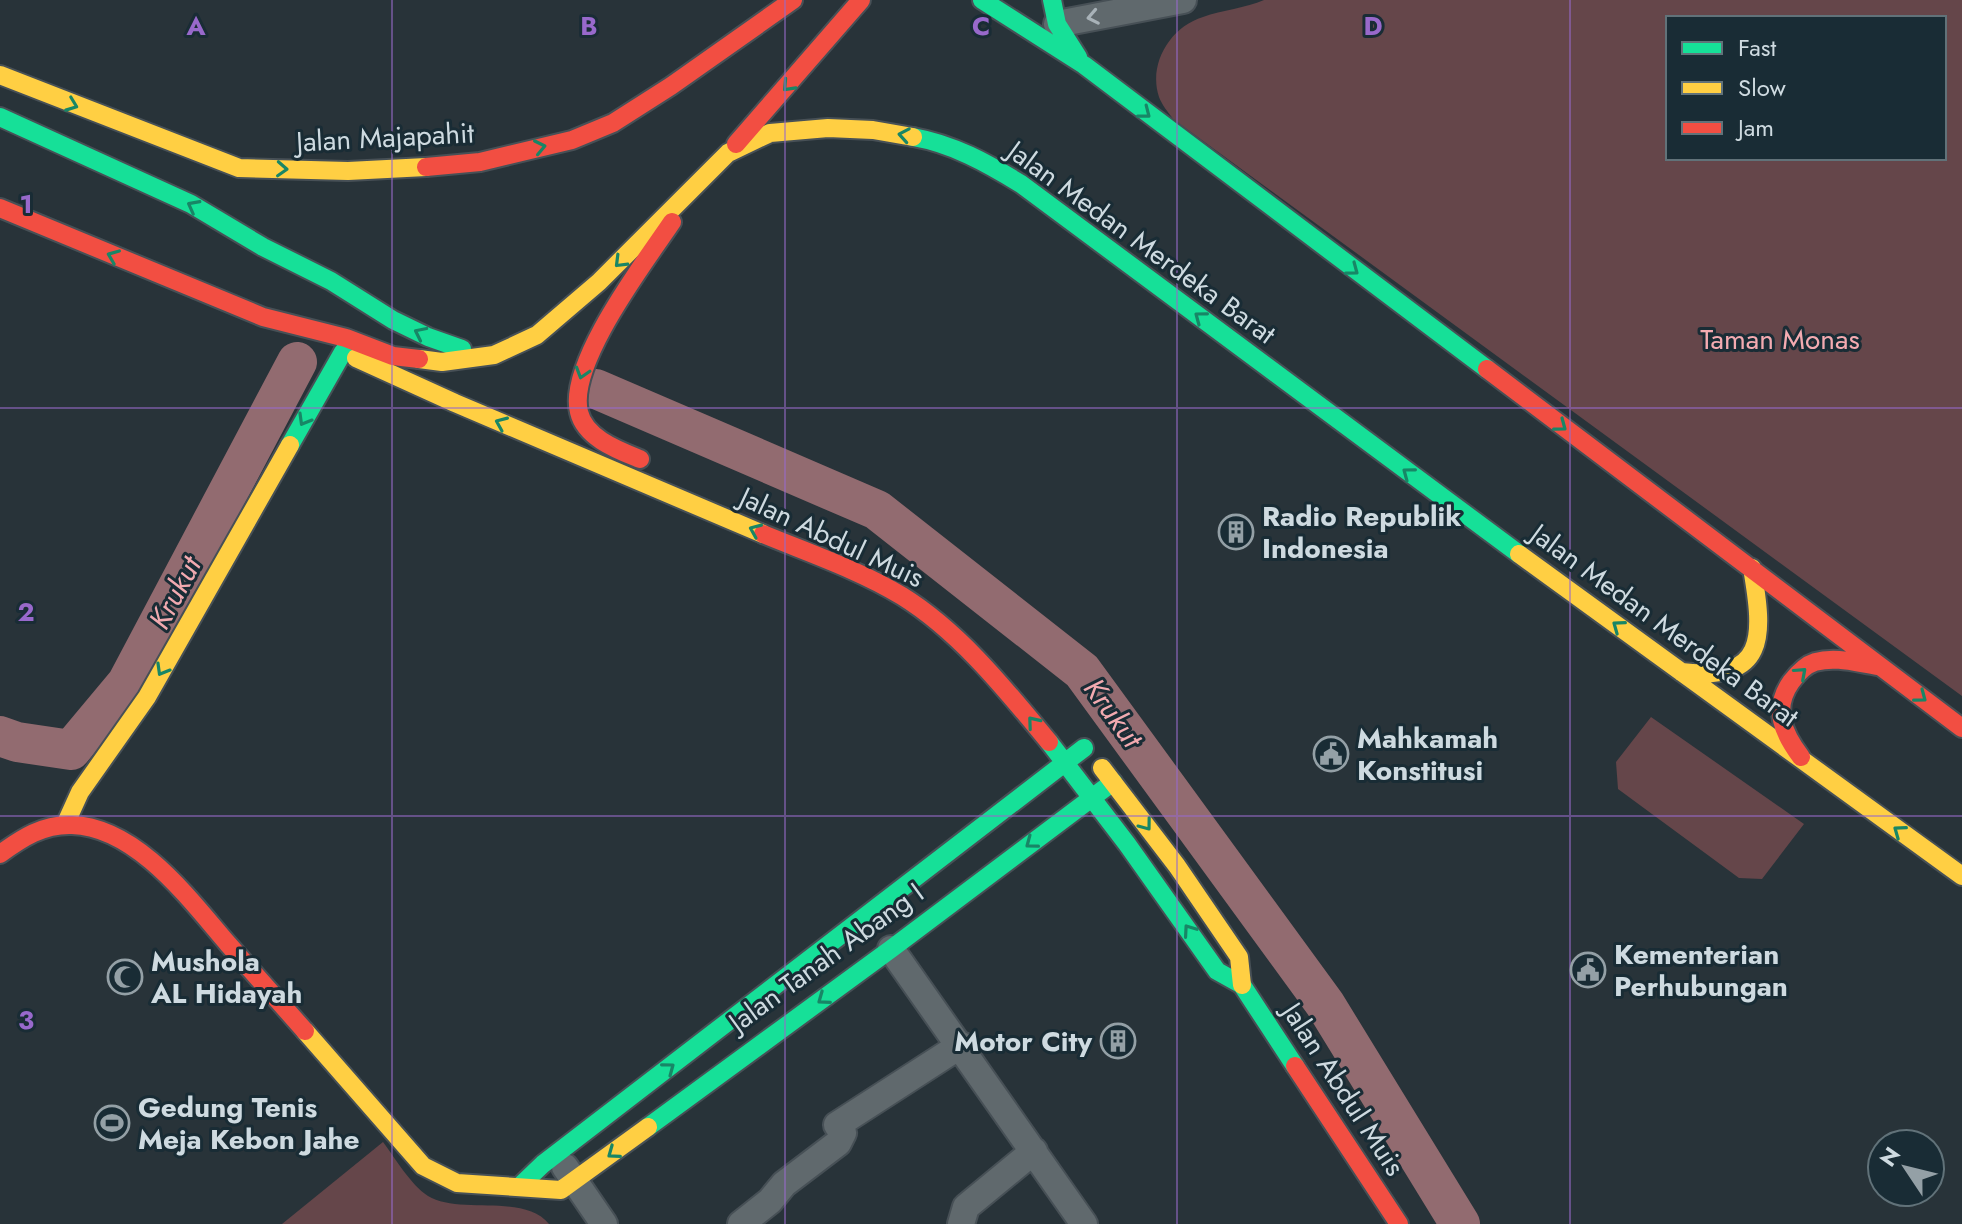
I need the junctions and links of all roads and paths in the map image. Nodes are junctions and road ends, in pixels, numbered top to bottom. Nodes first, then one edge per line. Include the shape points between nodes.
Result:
1 (793, 0) edge
2 (861, 0) edge
3 (982, 0) edge
4 (1183, 0) edge
5 (1054, 12) edge
6 (1084, 65) junction
7 (0, 75) edge
8 (0, 117) edge
9 (728, 153) junction
10 (695, 187) junction
11 (0, 208) edge
12 (263, 317) junction
13 (343, 352) junction
14 (494, 355) junction
15 (658, 466) dead end
16 (1752, 568) junction
17 (1880, 667) junction
18 (1681, 672) junction
19 (1962, 728) edge
20 (1080, 742) joint
21 (1067, 762) junction
22 (1806, 763) junction
23 (1114, 782) junction
24 (1093, 796) junction
25 (65, 825) junction
26 (0, 854) edge
27 (1962, 876) edge
28 (891, 949) junction
29 (1242, 985) junction
30 (961, 1045) junction
31 (1034, 1151) junction
32 (550, 1159) junction
33 (568, 1185) junction
34 (520, 1186) junction
35 (585, 1224) edge
36 (604, 1224) edge
37 (741, 1224) edge
38 (961, 1224) edge
39 (1084, 1224) edge
40 (1399, 1224) edge

7 -> 1 main road, Jalan Majapahit via 239,168 431,167 480,162 572,140 613,123
2 -> 9 main road
3 - 6 main road
4 -> 5 street
5 - 6 main road
6 -> 16 main road
14 -> 8 main road via 428,337 191,204
9 - 10 main road, Jalan Medan Merdeka Barat
18 -> 9 main road, Jalan Medan Merdeka Barat via 1033,192 978,158 931,140 828,128 770,133
10 -> 14 main road, Jalan Medan Merdeka Barat via 537,335
10 -> 15 main road via 586,360 576,392 579,412 591,433 614,449
12 -> 11 main road, Jalan Medan Merdeka Barat
12 - 13 main road, Jalan Abdul Muis
12 - 14 main road, Jalan Medan Merdeka Barat via 393,356 442,362
21 -> 13 main road, Jalan Abdul Muis via 992,675 899,594
13 -> 25 main road via 147,697 80,792
16 - 17 main road
16 - 18 main road via 1759,618 1752,652 1729,673 1705,677
17 -> 19 main road
22 -> 17 main road via 1781,723 1778,709 1789,685 1817,661
18 - 22 main road, Jalan Medan Merdeka Barat
20 - 21 main road, Jalan Tanah Abang I
20 - 23 main road, Jalan Abdul Muis
21 - 24 main road, Jalan Abdul Muis
32 -> 21 main road, Jalan Tanah Abang I
27 -> 22 main road, Jalan Medan Merdeka Barat
23 - 24 main road, Jalan Tanah Abang I
23 -> 29 main road, Jalan Abdul Muis via 1239,957
24 -> 28 main road, Jalan Tanah Abang I
29 -> 24 main road, Jalan Abdul Muis via 1217,971
25 - 26 main road via 31,833
25 - 34 main road via 103,831 135,847 175,883 437,1178 459,1186
28 - 30 street
28 -> 33 main road, Jalan Tanah Abang I
29 - 40 main road, Jalan Abdul Muis
30 - 31 street
30 - 37 street via 837,1125 843,1133 838,1143
31 - 38 street via 966,1207
31 - 39 street
32 - 33 street
32 - 34 main road, Jalan Tanah Abang I
33 - 34 main road
33 - 35 street
33 - 36 street

